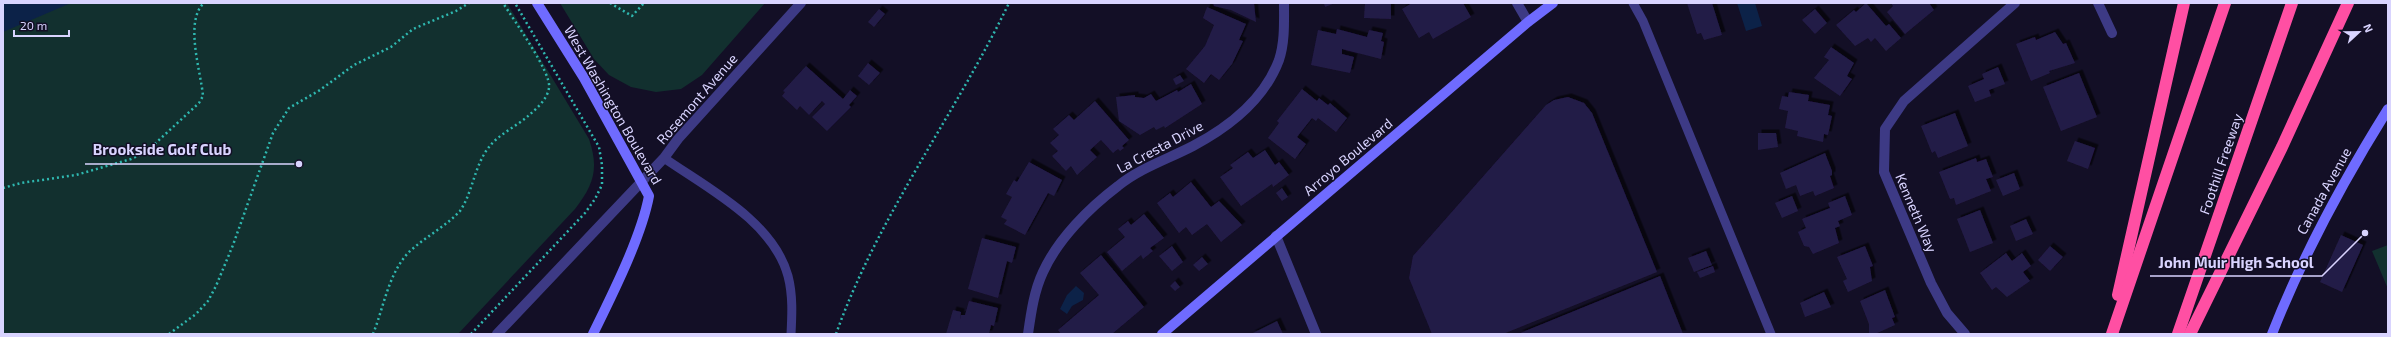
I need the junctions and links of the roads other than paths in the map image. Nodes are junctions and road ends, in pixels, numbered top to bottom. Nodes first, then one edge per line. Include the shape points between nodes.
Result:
1 (537, 3) edge
2 (801, 3) edge
3 (1284, 3) edge
4 (1517, 3) edge
5 (1553, 3) edge
6 (1633, 3) edge
7 (2014, 3) edge
8 (2098, 3) edge
9 (2184, 3) edge
10 (2225, 3) edge
11 (2292, 3) edge
12 (2348, 3) edge
13 (1528, 22) junction
14 (2112, 33) dead end
15 (2388, 109) edge
16 (664, 158) junction
17 (642, 180) junction
18 (1276, 236) junction
19 (497, 334) edge
20 (593, 334) edge
21 (791, 334) edge
22 (1028, 334) edge
23 (1162, 334) edge
24 (1316, 334) edge
25 (1770, 334) edge
26 (1965, 334) edge
27 (2111, 334) edge
28 (2178, 334) edge
29 (2190, 334) edge
30 (2272, 334) edge

1 - 17 street, West Washington Boulevard via 584,78
2 - 16 street, Rosemont Avenue via 678,139
3 - 22 street, La Cresta Drive via 1284,31 1279,59 1268,83 1236,119 1192,146 1156,162 1118,185 1089,212 1060,243 1043,272 1032,308
4 - 13 street
5 - 13 street, Arroyo Boulevard
6 - 25 lane via 1643,21
7 - 26 street, Kenneth Way via 1904,101 1885,129 1884,172 1931,283 1947,313
8 - 14 street
9 - 27 highway
10 - 27 highway
11 - 28 highway, Foothill Freeway
12 - 29 highway via 2282,147
13 - 18 street, Arroyo Boulevard
15 - 30 street, Canada Avenue via 2321,222
16 - 17 street, Rosemont Avenue
16 - 21 lane via 745,213 776,248 788,276 792,305
17 - 19 street, Rosemont Avenue
17 - 20 street, West Washington Boulevard via 649,196 646,211
18 - 23 street, Arroyo Boulevard
18 - 24 street

